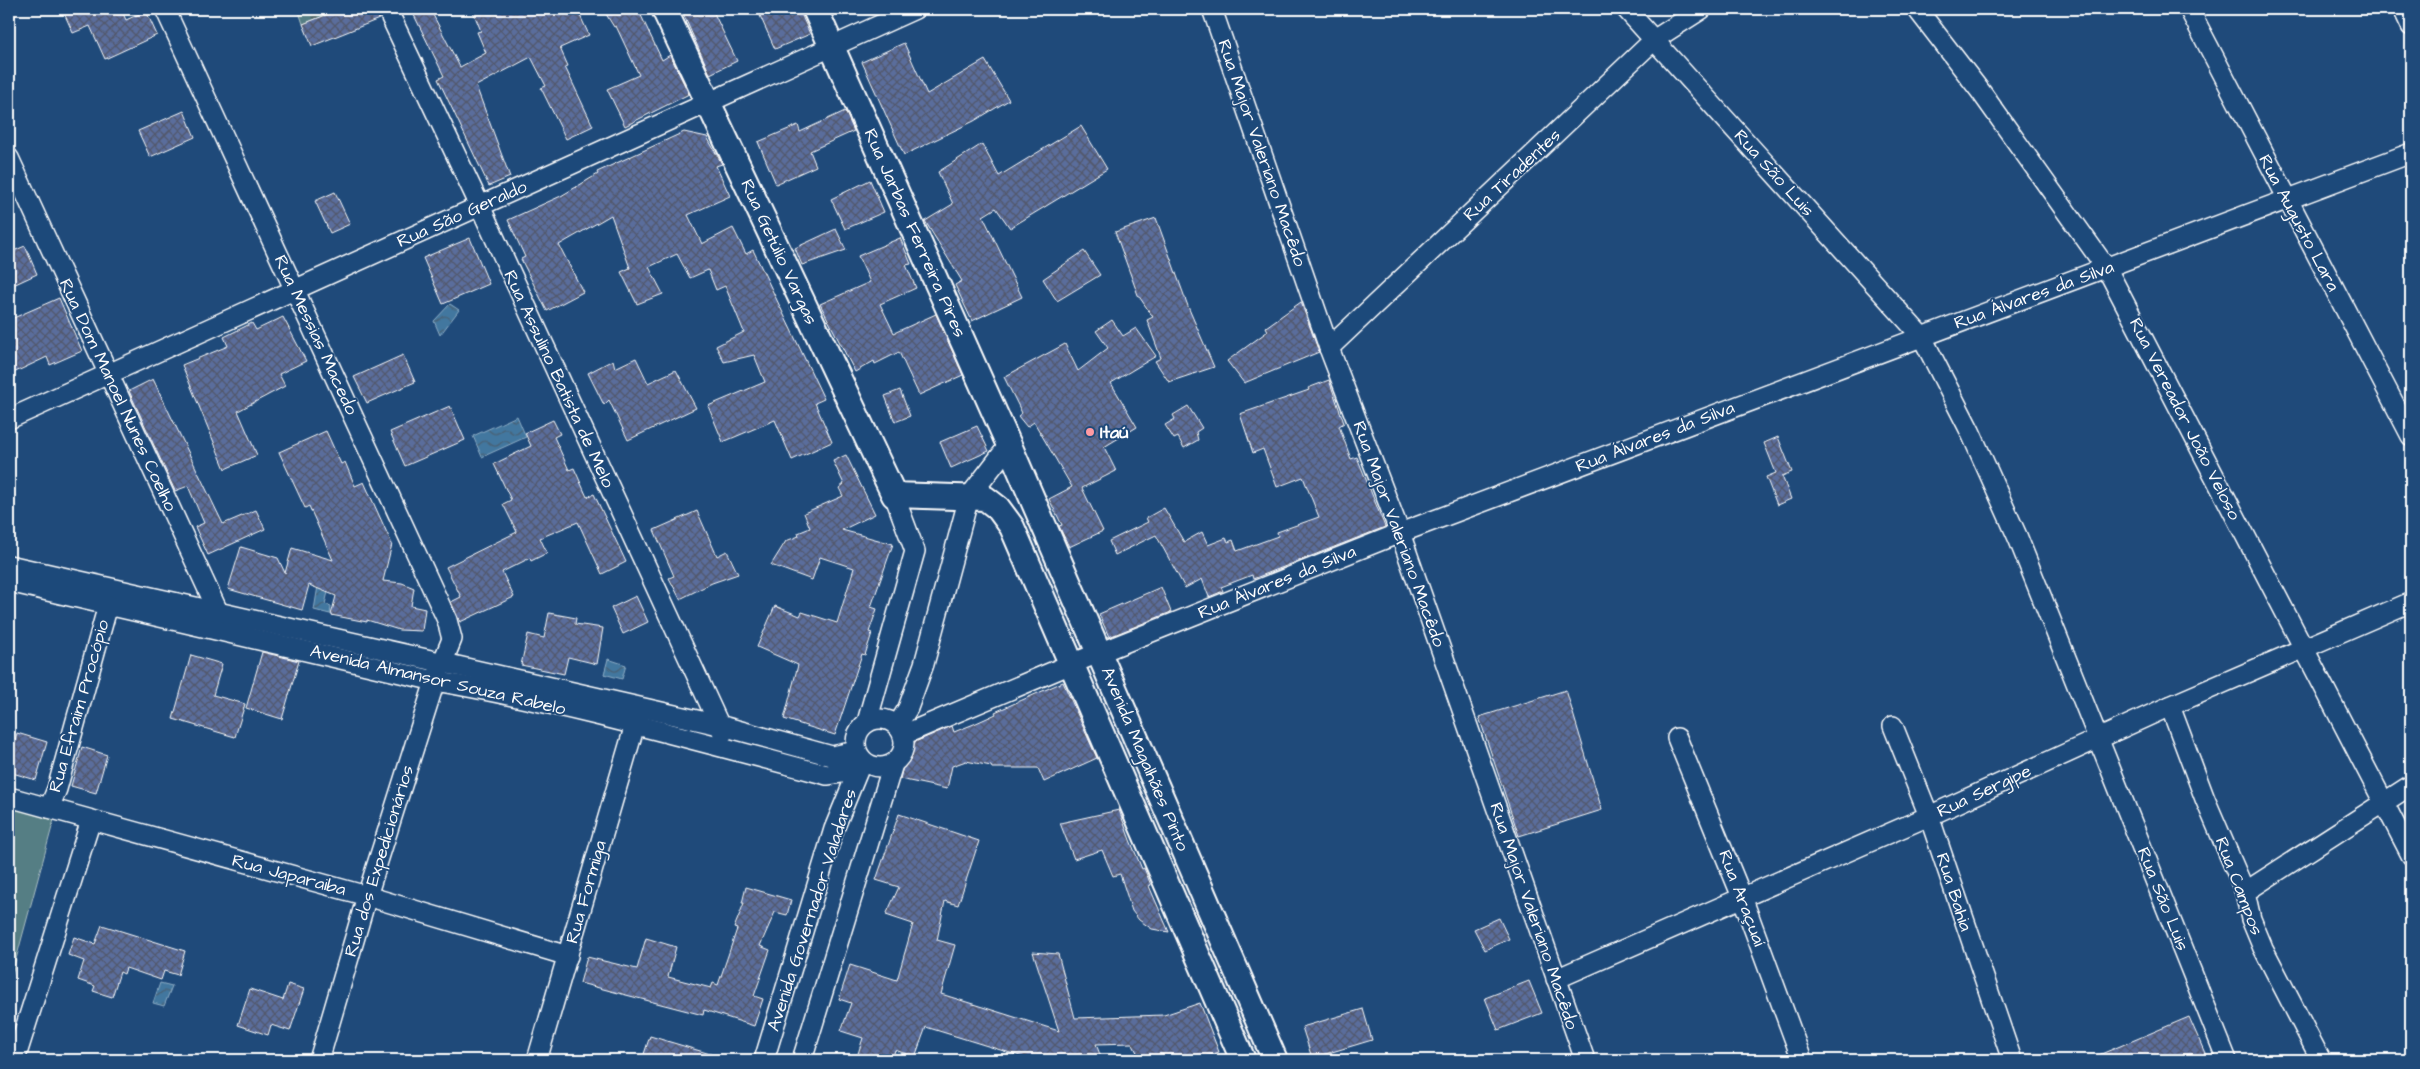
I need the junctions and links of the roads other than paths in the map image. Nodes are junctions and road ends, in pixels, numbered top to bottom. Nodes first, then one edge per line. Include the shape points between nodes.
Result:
1 (164, 9) edge
2 (387, 9) edge
3 (664, 9) edge
4 (816, 9) edge
5 (915, 9) edge
6 (1212, 9) edge
7 (1626, 9) edge
8 (1702, 9) edge
9 (1917, 9) edge
10 (2189, 9) edge
11 (2403, 9) edge
12 (2411, 26) edge
13 (1655, 40) junction
14 (832, 47) junction
15 (708, 103) junction
16 (2411, 153) edge
17 (9, 158) edge
18 (2286, 199) junction
19 (480, 206) junction
20 (2107, 269) junction
21 (295, 290) junction
22 (1922, 337) junction
23 (1329, 348) junction
24 (108, 374) junction
25 (2404, 405) edge
26 (9, 419) edge
27 (2411, 436) edge
28 (1012, 452) junction
29 (894, 496) junction
30 (969, 498) junction
31 (1400, 533) junction
32 (9, 565) edge
33 (9, 582) edge
34 (2411, 602) edge
35 (108, 605) junction
36 (218, 612) junction
37 (228, 632) junction
38 (2304, 648) junction
39 (1099, 653) junction
40 (444, 663) junction
41 (1071, 664) junction
42 (435, 681) junction
43 (2170, 706) junction
44 (638, 716) junction
45 (866, 722) junction
46 (719, 725) junction
47 (1893, 726) dead end
48 (900, 730) junction
49 (1677, 738) dead end
50 (2099, 738) junction
51 (730, 750) junction
52 (860, 757) junction
53 (893, 764) junction
54 (2411, 784) edge
55 (9, 797) edge
56 (2384, 803) junction
57 (49, 808) junction
58 (1929, 816) junction
59 (90, 820) junction
60 (2411, 855) edge
61 (2245, 892) junction
62 (367, 896) junction
63 (1742, 897) junction
64 (568, 956) junction
65 (1556, 979) junction
66 (1244, 988) junction
67 (1217, 1000) junction
68 (15, 1060) edge
69 (319, 1060) edge
70 (537, 1060) edge
71 (764, 1060) edge
72 (802, 1060) edge
73 (1243, 1060) edge
74 (1274, 1060) edge
75 (1585, 1060) edge
76 (1802, 1060) edge
77 (2012, 1060) edge
78 (2227, 1060) edge
79 (2321, 1060) edge

1 - 21 street, Rua Messias Macedo
2 - 19 street, Rua Assulino Batista de Melo
3 - 15 main road, Rua Getúlio Vargas
4 - 14 main road, Rua Jarbas Ferreira Pires
5 - 14 street, Rua São Geraldo
6 - 23 street, Rua Major Valeriano Macêdo
7 - 13 street, Rua São Luis
8 - 13 street, Rua Tiradentes
9 - 20 street, Rua Vereador João Veloso via 1981,92
10 - 18 street, Rua Augusto Lara
11 - 12 street
13 - 22 street, Rua São Luis
13 - 23 street, Rua Tiradentes
14 - 15 street, Rua São Geraldo
14 - 28 main road, Rua Jarbas Ferreira Pires
15 - 19 street, Rua São Geraldo
15 - 29 main road, Rua Getúlio Vargas
16 - 18 street, Rua Álvares da Silva
17 - 24 street, Rua Dom Manoel Nunes Coelho
18 - 20 street, Rua Álvares da Silva
18 - 25 street, Rua Augusto Lara
19 - 21 street, Rua São Geraldo
19 - 46 street, Rua Assulino Batista de Melo
20 - 22 street, Rua Álvares da Silva
20 - 38 street, Rua Vereador João Veloso
21 - 24 street, Rua São Geraldo
21 - 40 street, Rua Messias Macedo via 448,620 452,639
22 - 31 street, Rua Álvares da Silva
22 - 50 street, Rua São Luis via 1970,431 2018,538
23 - 31 street, Rua Major Valeriano Macêdo
24 - 26 street, Rua São Geraldo
24 - 36 street, Rua Dom Manoel Nunes Coelho
25 - 27 street, Rua Augusto Lara
28 - 30 street
28 - 39 main road, Avenida Magalhães Pinto
29 - 30 main road
29 - 45 street, Rua Getúlio Vargas via 915,551
30 - 41 main road, Avenida Magalhães Pinto via 985,498 998,508 1012,527
30 - 48 street via 924,664
31 - 39 street, Rua Álvares da Silva
31 - 65 street, Rua Major Valeriano Macêdo
32 - 36 street, Avenida Almansor Souza Rabelo
33 - 35 street, Avenida Almansor Souza Rabelo
34 - 38 street, Rua Sergipe
35 - 37 street, Avenida Almansor Souza Rabelo
35 - 57 street, Rua Efraim Procópio
36 - 37 street, Rua Dom Manoel Nunes Coelho
36 - 40 street, Avenida Almansor Souza Rabelo
37 - 42 street, Avenida Almansor Souza Rabelo
38 - 43 street, Rua Sergipe
38 - 56 street, Rua Vereador João Veloso
39 - 41 street, Rua Álvares da Silva
39 - 66 main road, Avenida Magalhães Pinto
40 - 42 street, Rua dos Expedicionários
40 - 44 street, Avenida Almansor Souza Rabelo
41 - 48 street, Rua Álvares da Silva
41 - 67 main road, Avenida Magalhães Pinto
42 - 44 street, Avenida Almansor Souza Rabelo
42 - 62 street, Rua dos Expedicionários
43 - 50 street, Rua Sergipe
43 - 61 street, Rua Campos
44 - 46 street, Avenida Almansor Souza Rabelo
44 - 51 street, Avenida Almansor Souza Rabelo
44 - 64 street, Rua Formiga
45 - 48 street via 888,720
45 - 52 street via 855,741
46 - 51 street, Rua Assulino Batista de Melo
46 - 52 street, Avenida Almansor Souza Rabelo via 832,756
47 - 58 street, Rua Bahia
48 - 53 street via 904,746 901,756
49 - 63 street, Rua Araçuaí
50 - 58 street, Rua Sergipe
50 - 78 street, Rua São Luis
51 - 52 street, Avenida Almansor Souza Rabelo via 827,775 841,773
52 - 53 street via 872,767 883,768
52 - 71 street, Avenida Governador Valadares via 834,829
53 - 72 street, Avenida Governador Valadares
54 - 56 street
55 - 57 street, Rua Japaraiba
56 - 60 street, Rua Vereador João Veloso
56 - 61 street
57 - 59 street, Rua Japaraiba
58 - 63 street, Rua Sergipe
58 - 77 street, Rua Bahia
59 - 62 street, Rua Japaraiba
59 - 68 street
61 - 79 street, Rua Campos via 2251,919 2263,948
62 - 64 street, Rua Japaraiba
62 - 69 street, Rua dos Expedicionários
63 - 65 street, Rua Sergipe
63 - 76 street, Rua Araçuaí
64 - 70 street, Rua Formiga
65 - 75 street, Rua Major Valeriano Macêdo
66 - 67 main road
66 - 74 main road, Avenida Magalhães Pinto
67 - 73 main road, Avenida Magalhães Pinto

